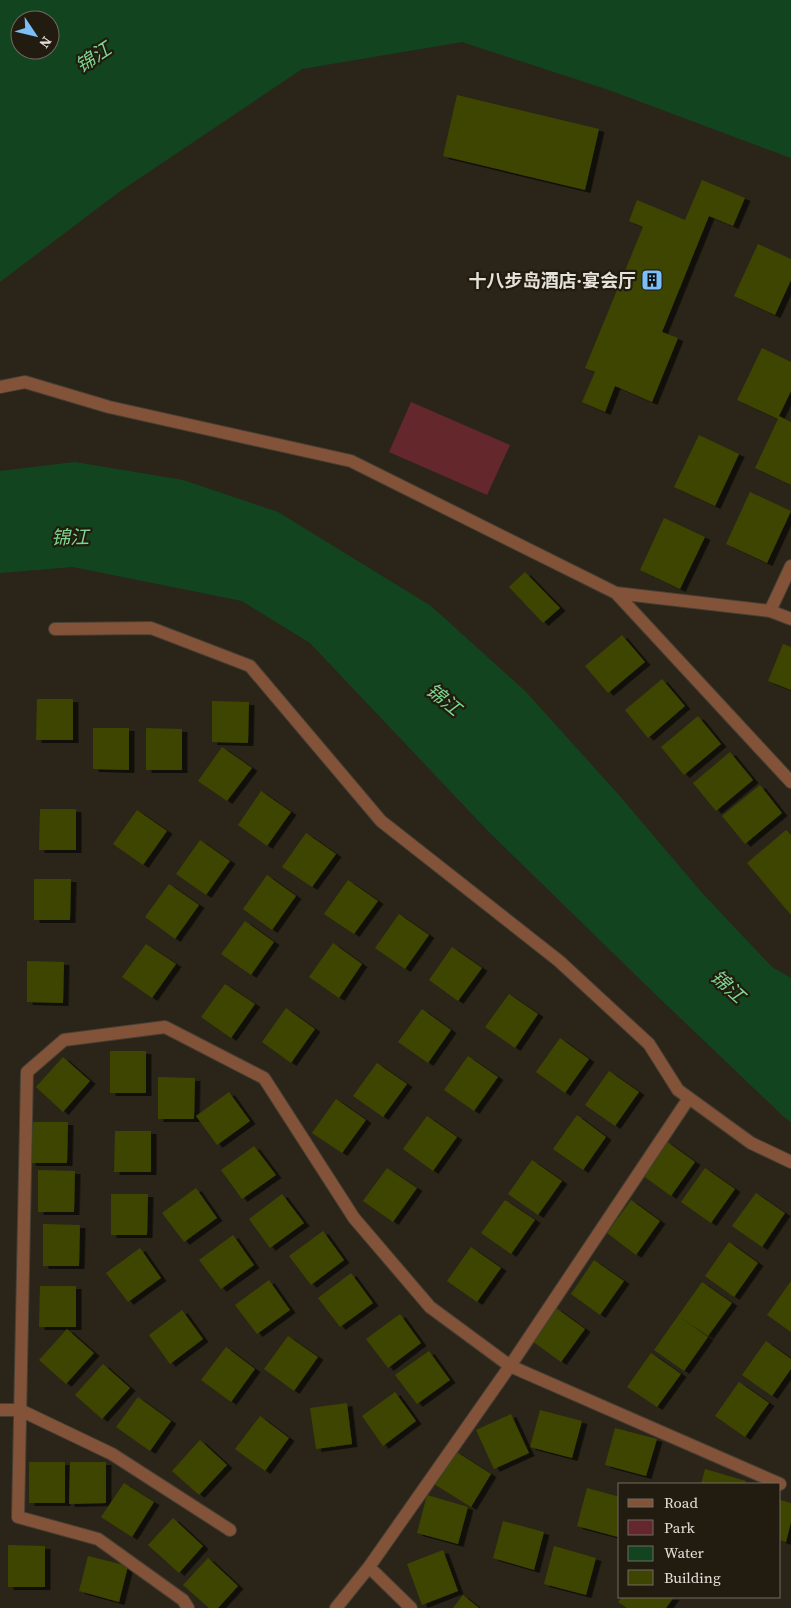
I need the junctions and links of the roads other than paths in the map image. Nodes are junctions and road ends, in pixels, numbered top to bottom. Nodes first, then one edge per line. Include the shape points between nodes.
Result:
1 (0, 387) edge
2 (791, 566) edge
3 (616, 593) junction
4 (770, 611) junction
5 (791, 619) edge
6 (54, 629) dead end
7 (791, 782) edge
8 (689, 1098) junction
9 (791, 1162) edge
10 (510, 1366) junction
11 (0, 1410) edge
12 (20, 1410) junction
13 (778, 1483) edge
14 (230, 1530) dead end
15 (369, 1567) junction
16 (188, 1608) edge
17 (336, 1608) edge
18 (411, 1608) edge

1 - 3 street via 25,382 109,407 352,461
2 - 4 street
3 - 4 street
3 - 7 street
4 - 5 street
6 - 8 street via 151,628 250,666 381,821 559,961 649,1044 678,1090
8 - 9 street via 751,1142
8 - 10 street
10 - 12 street via 424,1300 354,1218 264,1078 164,1027 64,1040 27,1072
10 - 13 street
10 - 15 street
11 - 12 street
12 - 14 street via 112,1454
12 - 16 street via 18,1517 98,1539 183,1600
15 - 17 street
15 - 18 street

